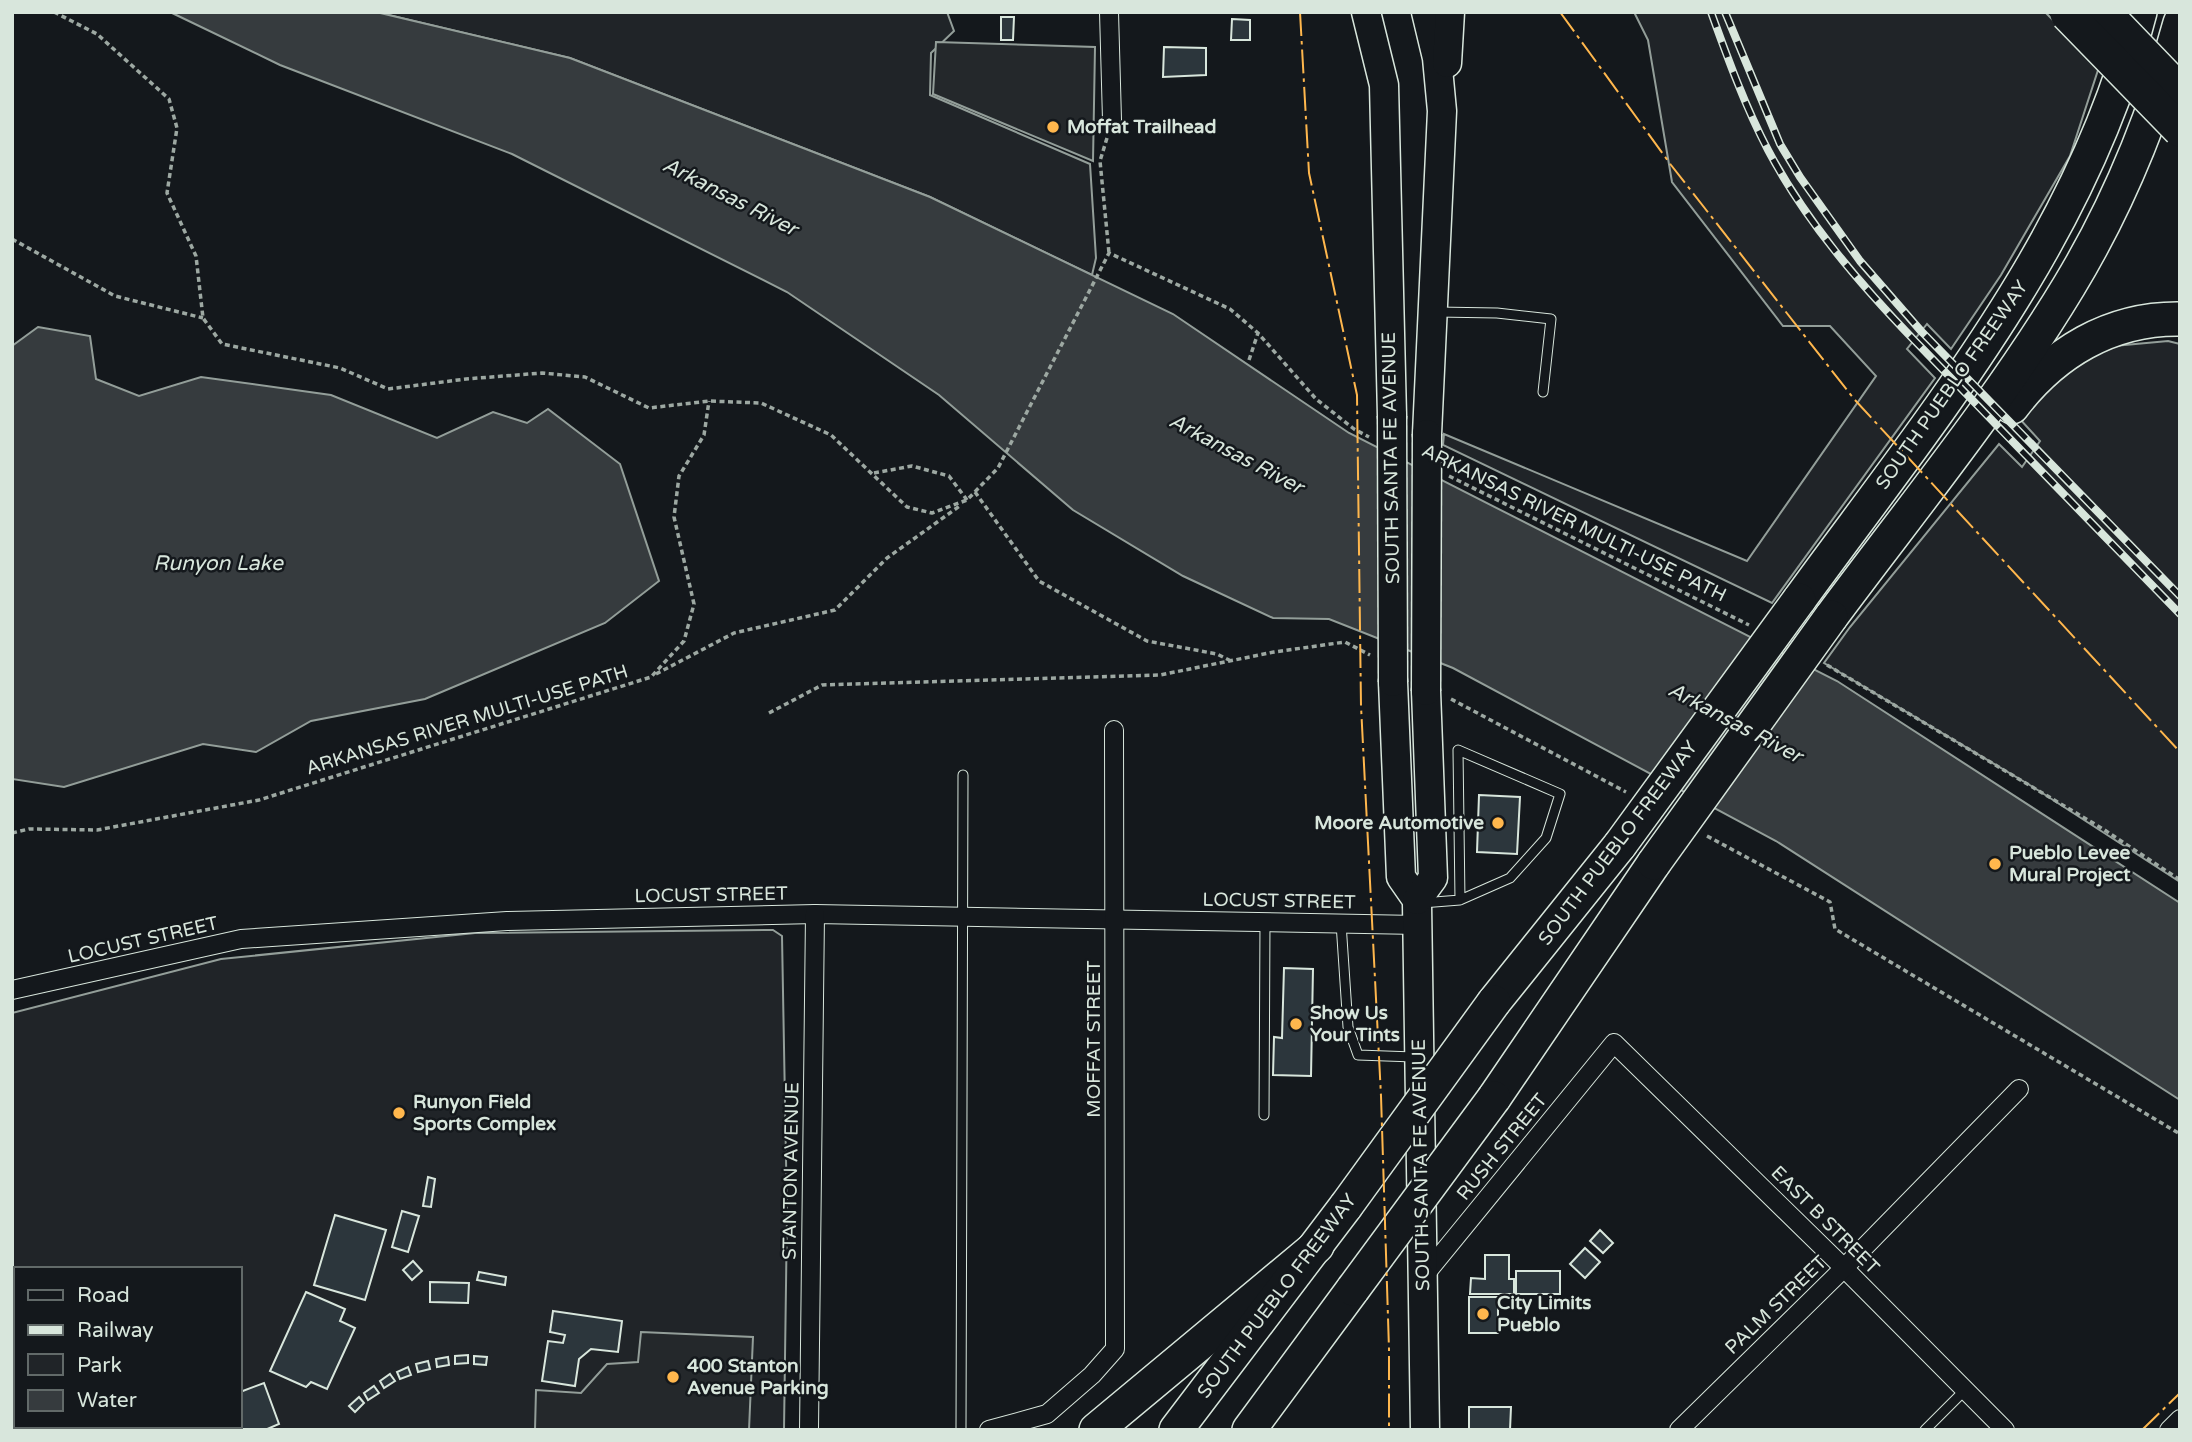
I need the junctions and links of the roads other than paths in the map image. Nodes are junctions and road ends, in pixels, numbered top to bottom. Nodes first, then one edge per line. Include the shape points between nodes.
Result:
1 (1109, 12) edge
2 (1366, 12) edge
3 (1426, 12) edge
4 (1450, 12) edge
5 (2104, 12) edge
6 (2140, 12) edge
7 (2066, 13) edge
8 (2180, 23) edge
9 (2180, 91) edge
10 (1442, 111) junction
11 (1112, 120) road end
12 (2180, 130) edge
13 (1432, 312) junction
14 (2180, 319) edge
15 (1543, 392) dead end
16 (1882, 548) junction
17 (1114, 730) dead end
18 (963, 775) dead end
19 (1460, 900) junction
20 (1417, 909) junction
21 (816, 914) junction
22 (962, 917) junction
23 (1115, 919) junction
24 (1265, 922) junction
25 (1341, 923) junction
26 (12, 990) edge
27 (1614, 1043) joint
28 (1419, 1057) junction
29 (2019, 1089) dead end
30 (1265, 1115) dead end
31 (1317, 1246) junction
32 (1844, 1268) junction
33 (1423, 1277) junction
34 (1318, 1337) junction
35 (1965, 1390) junction
36 (2180, 1419) edge
37 (809, 1430) edge
38 (961, 1430) edge
39 (989, 1430) edge
40 (1096, 1430) edge
41 (1176, 1430) edge
42 (1249, 1430) edge
43 (1261, 1430) edge
44 (1425, 1430) edge
45 (1679, 1430) edge
46 (1925, 1430) edge
47 (2005, 1430) edge
48 (2169, 1430) edge

1 - 11 street
2 - 20 main road, SOUTH SANTA FE AVENUE, bridge via 1384,85 1392,416 1392,682 1401,877
3 - 10 main road, SOUTH SANTA FE AVENUE via 1437,58
4 - 10 main road
5 - 9 highway, bridge
6 - 31 highway, SOUTH PUEBLO FREEWAY, bridge via 2105,118 2079,178 2038,260 1981,349 1620,845 1494,1002
7 - 12 highway, bridge
8 - 16 highway, SOUTH PUEBLO FREEWAY via 2141,140 2070,284 2012,373
10 - 13 main road, SOUTH SANTA FE AVENUE
13 - 15 lane via 1551,319
13 - 20 main road, SOUTH SANTA FE AVENUE, bridge via 1427,434 1433,878
14 - 16 highway via 2129,325 2064,354 2028,386 1915,533
16 - 34 highway, SOUTH PUEBLO FREEWAY, bridge via 1654,863 1494,1098
17 - 23 street, MOFFAT STREET
18 - 22 lane
19 - 19 lane via 1510,878 1546,838 1560,794 1458,750
19 - 20 lane
20 - 25 street, LOCUST STREET
20 - 28 main road, SOUTH SANTA FE AVENUE
21 - 22 street, LOCUST STREET
21 - 26 street, LOCUST STREET via 507,921 241,939
21 - 37 street, STANTON AVENUE
22 - 23 street, LOCUST STREET
22 - 38 lane
23 - 24 street, LOCUST STREET
23 - 39 street, MOFFAT STREET via 1115,1349 1047,1414
24 - 25 street, LOCUST STREET
24 - 30 lane
25 - 28 lane via 1348,1027 1358,1055
27 - 32 street, EAST B STREET
27 - 33 street, RUSH STREET
28 - 33 main road, SOUTH SANTA FE AVENUE
29 - 32 street, PALM STREET
31 - 40 highway
31 - 41 highway, SOUTH PUEBLO FREEWAY
32 - 35 street, EAST B STREET
32 - 45 street, PALM STREET
33 - 44 main road, SOUTH SANTA FE AVENUE
34 - 42 highway, SOUTH PUEBLO FREEWAY
34 - 43 highway
35 - 46 lane
35 - 47 street, EAST B STREET
36 - 48 street

